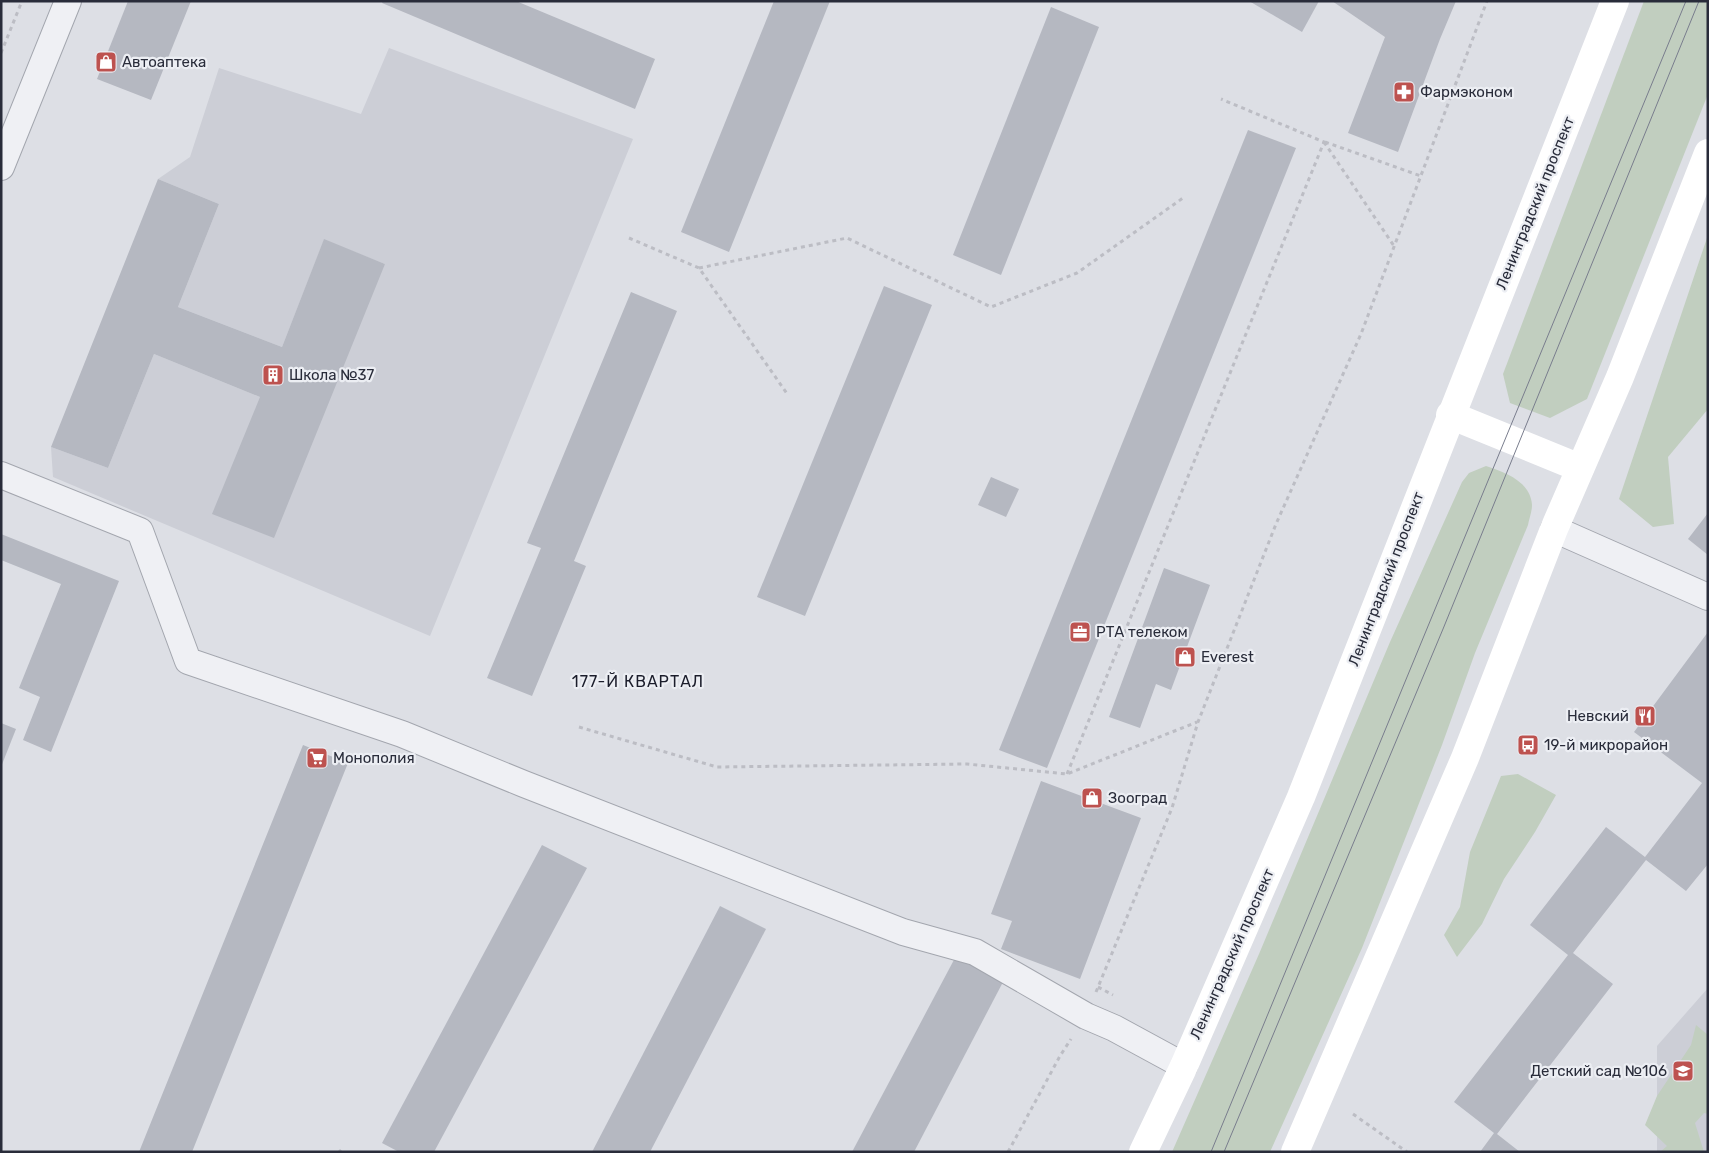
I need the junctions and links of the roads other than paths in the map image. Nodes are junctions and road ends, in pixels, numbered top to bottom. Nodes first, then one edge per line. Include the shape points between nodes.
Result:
1 (68, 1) edge
2 (1615, 1) edge
3 (1708, 153) edge
4 (1, 167) edge
5 (1450, 415) junction
6 (1580, 468) junction
7 (1, 475) edge
8 (1554, 529) junction
9 (1708, 597) edge
10 (1184, 1066) junction
11 (1143, 1152) edge
12 (1294, 1152) edge

1 - 4 street
2 - 5 main road, Ленинградский проспект
3 - 6 main road via 1620,377
5 - 6 main road
5 - 10 main road, Ленинградский проспект via 1300,797
6 - 8 main road
7 - 10 street via 140,531 188,661 402,734 903,932 975,952 1086,1016
8 - 9 street
8 - 12 main road via 1465,758
10 - 11 main road, Ленинградский проспект

